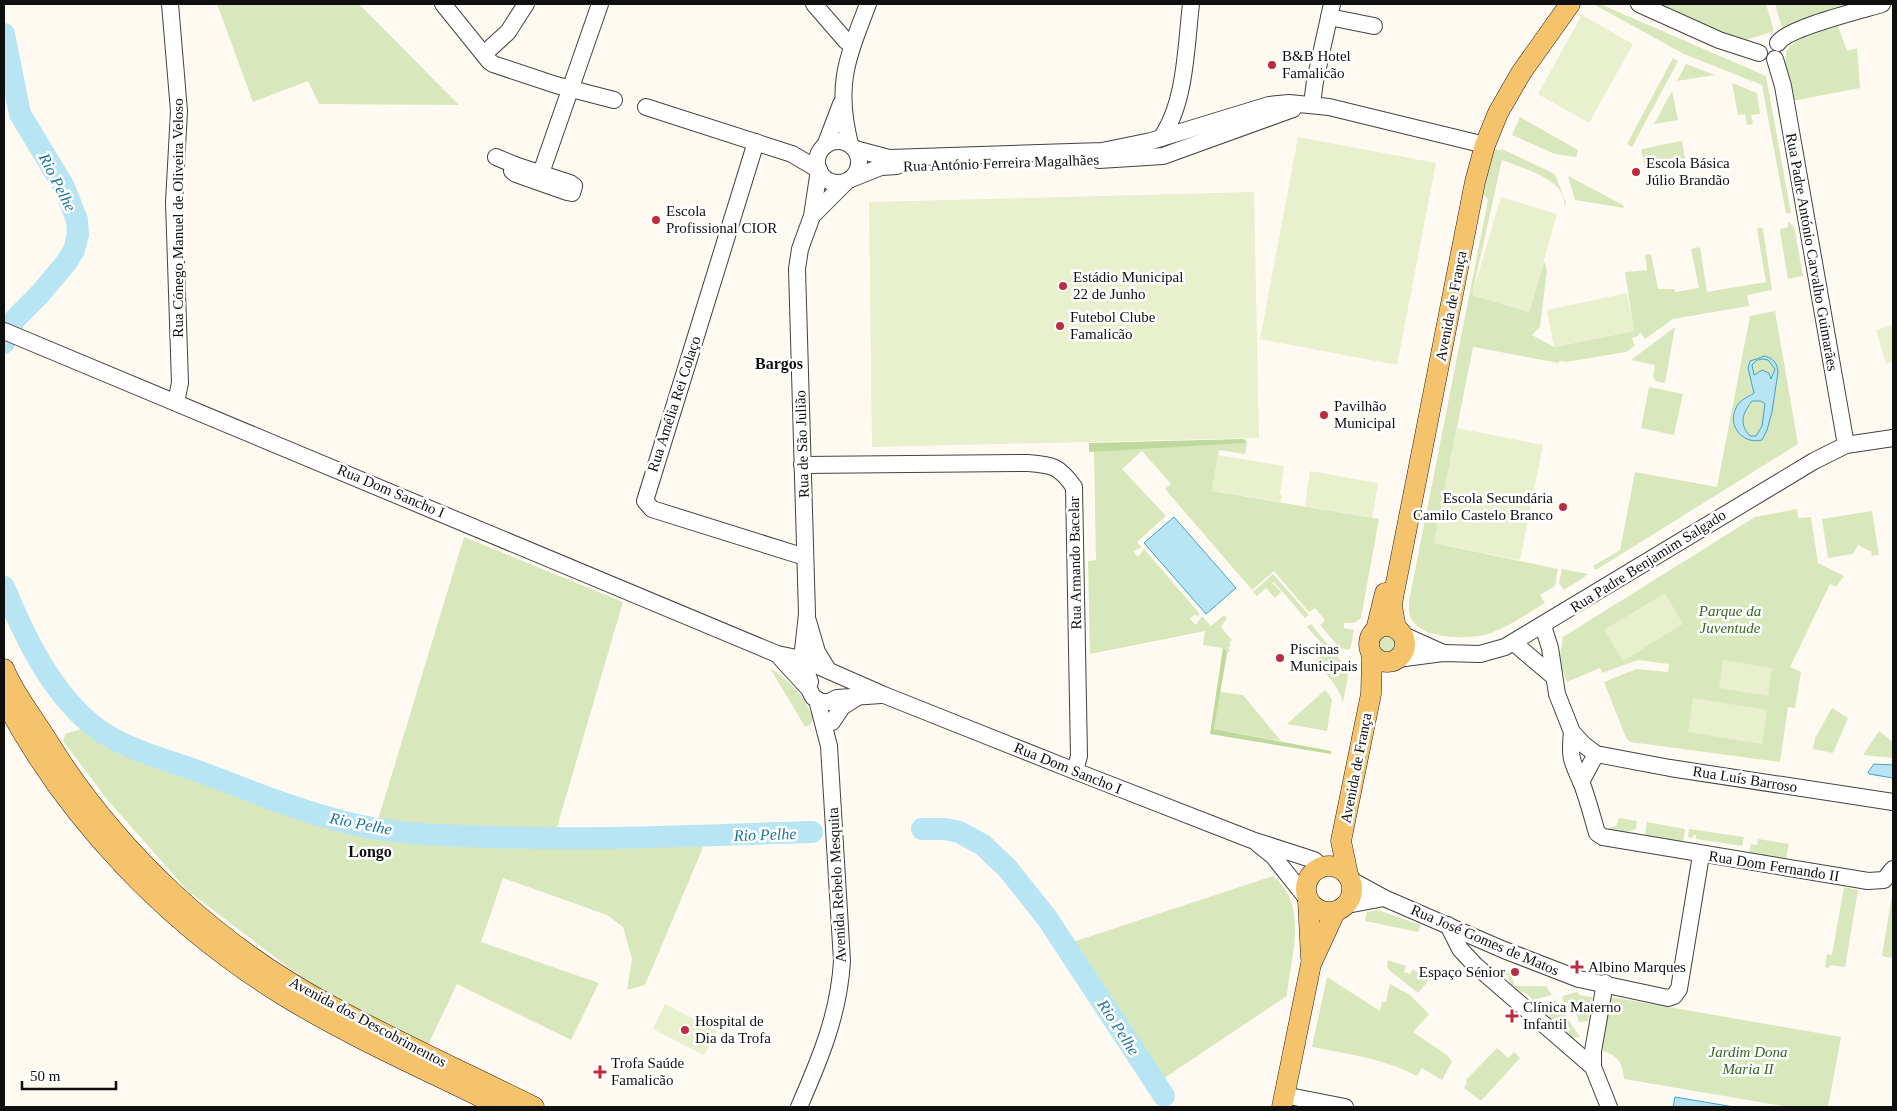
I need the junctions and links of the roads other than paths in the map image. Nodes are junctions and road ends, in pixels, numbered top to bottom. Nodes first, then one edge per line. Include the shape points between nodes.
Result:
1 (170, 4) edge
2 (444, 4) edge
3 (526, 4) edge
4 (600, 4) edge
5 (814, 4) edge
6 (868, 4) edge
7 (1191, 4) edge
8 (1556, 4) edge
9 (1570, 4) edge
10 (1639, 4) edge
11 (1882, 4) edge
12 (1330, 10) edge
13 (1374, 26) dead end
14 (1778, 43) junction
15 (852, 45) junction
16 (1759, 53) junction
17 (484, 54) junction
18 (1775, 59) junction
19 (571, 89) junction
20 (1179, 98) junction
21 (614, 100) dead end
22 (842, 102) junction
23 (1312, 104) junction
24 (646, 107) dead end
25 (1202, 124) junction
26 (1221, 128) junction
27 (1156, 140) junction
28 (756, 142) junction
29 (1480, 144) junction
30 (853, 147) junction
31 (823, 149) junction
32 (792, 154) junction
33 (496, 157) dead end
34 (1153, 158) junction
35 (515, 165) junction
36 (819, 170) junction
37 (541, 173) junction
38 (848, 181) junction
39 (812, 216) junction
40 (11, 334) edge
41 (176, 402) junction
42 (1893, 438) edge
43 (1846, 446) junction
44 (802, 465) junction
45 (805, 557) junction
46 (806, 614) junction
47 (1543, 626) junction
48 (1376, 630) junction
49 (1398, 631) junction
50 (1514, 643) junction
51 (1443, 653) junction
52 (777, 654) junction
53 (1387, 658) junction
54 (802, 659) junction
55 (4, 669) edge
56 (833, 673) junction
57 (1554, 677) junction
58 (812, 690) junction
59 (884, 695) junction
60 (858, 697) junction
61 (837, 698) junction
62 (4, 699) edge
63 (832, 722) junction
64 (1572, 732) junction
65 (829, 746) junction
66 (1596, 754) junction
67 (1075, 771) junction
68 (1581, 782) junction
69 (1893, 802) edge
70 (1252, 840) junction
71 (1341, 841) junction
72 (1701, 855) junction
73 (1322, 866) junction
74 (1893, 869) edge
75 (1349, 877) junction
76 (1384, 898) junction
77 (1308, 900) junction
78 (1341, 908) junction
79 (1448, 925) junction
80 (1311, 964) junction
81 (1605, 983) junction
82 (1593, 1067) junction
83 (1283, 1101) edge
84 (501, 1107) edge
85 (534, 1107) edge
86 (799, 1107) edge
87 (1345, 1107) edge
88 (1609, 1107) edge

1 - 41 street, Rua Cónego Manuel de Oliveira Veloso via 179,111 174,202 180,383
2 - 17 street
3 - 17 street via 508,32
4 - 19 street
5 - 15 street
6 - 15 street
7 - 20 street
8 - 29 main road, Avenida de França via 1501,84
9 - 29 main road, Avenida de França via 1511,89
10 - 16 street via 1719,40
11 - 14 street via 1795,31
12 - 13 street
12 - 23 street
14 - 16 street via 1766,39 1760,43
14 - 18 street, Rua Padre António Carvalho Guimarães via 1780,52
15 - 22 street
16 - 18 street via 1767,61
17 - 19 street via 493,64
18 - 43 street, Rua Padre António Carvalho Guimarães via 1783,86
19 - 21 street
19 - 37 street
20 - 25 street via 1189,116
20 - 27 street via 1170,126
22 - 30 street
22 - 31 street
23 - 26 street, Rua António Ferreira Magalhães
23 - 29 street
24 - 28 street
25 - 26 street, Rua António Ferreira Magalhães
25 - 27 street, Rua António Ferreira Magalhães
26 - 34 street, Rua António Ferreira Magalhães
27 - 30 street, Rua António Ferreira Magalhães via 1080,153 889,158
27 - 34 street
28 - 32 street
28 - 45 street, Rua Amélia Rei Colaço via 645,501 652,509
29 - 48 main road, Avenida de França
29 - 49 main road, Avenida de França via 1476,182 1393,598
30 - 31 street via 837,141
30 - 38 street via 860,162
31 - 32 street
31 - 36 street via 818,157
32 - 36 street
33 - 35 street
34 - 38 street, Rua António Ferreira Magalhães via 881,167
35 - 37 street
35 - 37 street via 512,171 516,174 567,192 574,190 570,183
36 - 38 street via 830,182
36 - 39 street, Rua de São Julião
38 - 39 street, Rua de São Julião
39 - 44 street, Rua de São Julião via 800,249 797,269
40 - 41 street, Rua Dom Sancho I
41 - 52 street, Rua Dom Sancho I
42 - 43 street, Rua Padre Benjamim Salgado
43 - 47 street, Rua Padre Benjamim Salgado via 1764,490
44 - 45 street, Rua de São Julião
44 - 67 street, Rua Armando Bacelar via 1028,463 1061,469 1074,487 1079,756
45 - 46 street, Rua de São Julião
46 - 54 street, Rua de São Julião
46 - 56 street, Rua de São Julião via 817,652
47 - 50 street, Rua Padre Benjamim Salgado
47 - 57 street
48 - 49 main road via 1386,626
48 - 53 main road via 1369,644
49 - 51 street, Rua Padre Benjamim Salgado
49 - 53 main road via 1404,638 1404,650
50 - 51 street, Rua Padre Benjamim Salgado via 1480,654
50 - 57 street
51 - 53 street, Rua Padre Benjamim Salgado
52 - 54 street, Rua Dom Sancho I
52 - 58 street, Rua Dom Sancho I
53 - 71 main road, Avenida de França via 1370,694
54 - 56 street, Rua Dom Sancho I
54 - 58 street, Rua de São Julião
55 - 85 main road, Avenida dos Descobrimentos via 66,771 107,823 194,912 285,979 330,1006
56 - 58 street via 815,674
56 - 59 street, Rua Dom Sancho I
56 - 61 street via 841,684
57 - 64 street
58 - 61 street, Rua Dom Sancho I via 829,702
58 - 65 street, Avenida Rebelo Mesquita
59 - 60 street, Rua Dom Sancho I
59 - 67 street, Rua Dom Sancho I
60 - 61 street, Rua Dom Sancho I
60 - 63 street via 842,707
61 - 63 street, Avenida Rebelo Mesquita
62 - 84 main road, Avenida dos Descobrimentos via 55,782 103,841 152,895 202,938 294,1001
63 - 65 street, Avenida Rebelo Mesquita
64 - 66 street
64 - 68 street via 1573,767
65 - 86 street, Avenida Rebelo Mesquita via 842,942 841,978 830,1030
66 - 68 street
66 - 69 street, Rua Luís Barroso
67 - 70 street, Rua Dom Sancho I
68 - 72 street, Rua Dom Fernando II via 1600,836
70 - 73 street, Rua Dom Sancho I
70 - 77 street, Rua Dom Sancho I via 1273,856
71 - 73 main road, Avenida de França
71 - 75 main road, Avenida de França
72 - 74 street, Rua Dom Fernando II via 1868,882 1884,880
72 - 81 street, Rua José Gomes de Matos via 1680,985 1674,996 1668,998
73 - 75 main road via 1339,868
73 - 77 main road via 1307,880 1305,891
75 - 76 street, Rua José Gomes de Matos
75 - 78 main road via 1352,893
76 - 78 street
76 - 79 street, Rua José Gomes de Matos
77 - 78 main road via 1323,912
77 - 80 main road
78 - 80 main road
79 - 81 street, Rua José Gomes de Matos via 1563,973
79 - 82 street via 1460,949 1475,965
80 - 83 main road
81 - 82 street
82 - 88 street
83 - 87 street

